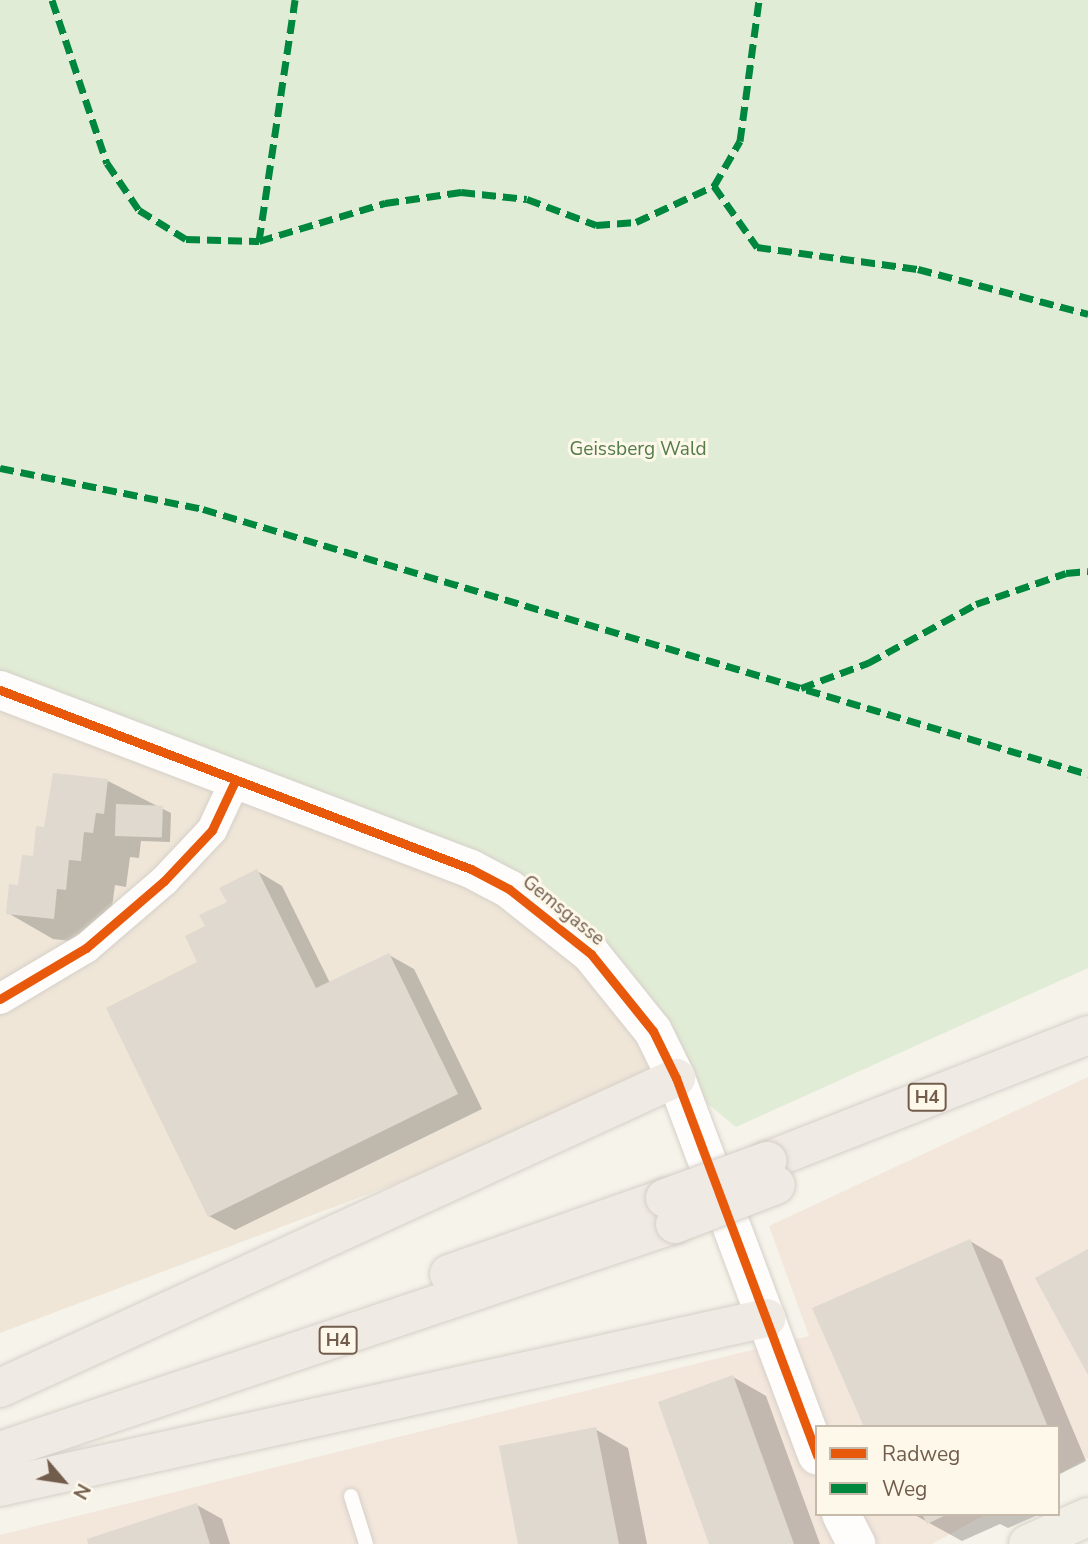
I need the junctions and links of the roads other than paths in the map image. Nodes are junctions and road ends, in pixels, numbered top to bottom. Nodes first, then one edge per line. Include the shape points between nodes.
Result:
1 (0, 690) edge
2 (235, 781) junction
3 (0, 999) edge
4 (1088, 1035) edge
5 (1088, 1046) edge
6 (676, 1078) junction
7 (771, 1173) junction
8 (670, 1211) junction
9 (766, 1318) junction
10 (0, 1388) edge
11 (0, 1423) edge
12 (815, 1450) edge
13 (0, 1451) edge
14 (0, 1487) edge
15 (351, 1496) dead end
16 (842, 1516) edge
17 (1088, 1517) edge
18 (366, 1544) edge
19 (856, 1544) edge
20 (1028, 1544) edge

1 - 2 street, Gemsgasse
2 - 3 street via 212,830 164,881 86,948
2 - 6 street, Gemsgasse via 471,869 509,889 591,954 624,990 653,1031
4 - 7 highway, H4
5 - 7 highway, H4 via 1037,1075
6 - 9 street, Gemsgasse
6 - 10 highway
7 - 8 highway, H4, bridge
8 - 11 highway, H4 via 361,1305
8 - 13 highway, H4
9 - 12 street, Gemsgasse
9 - 14 highway
15 - 18 lane
16 - 19 street
17 - 20 main road

